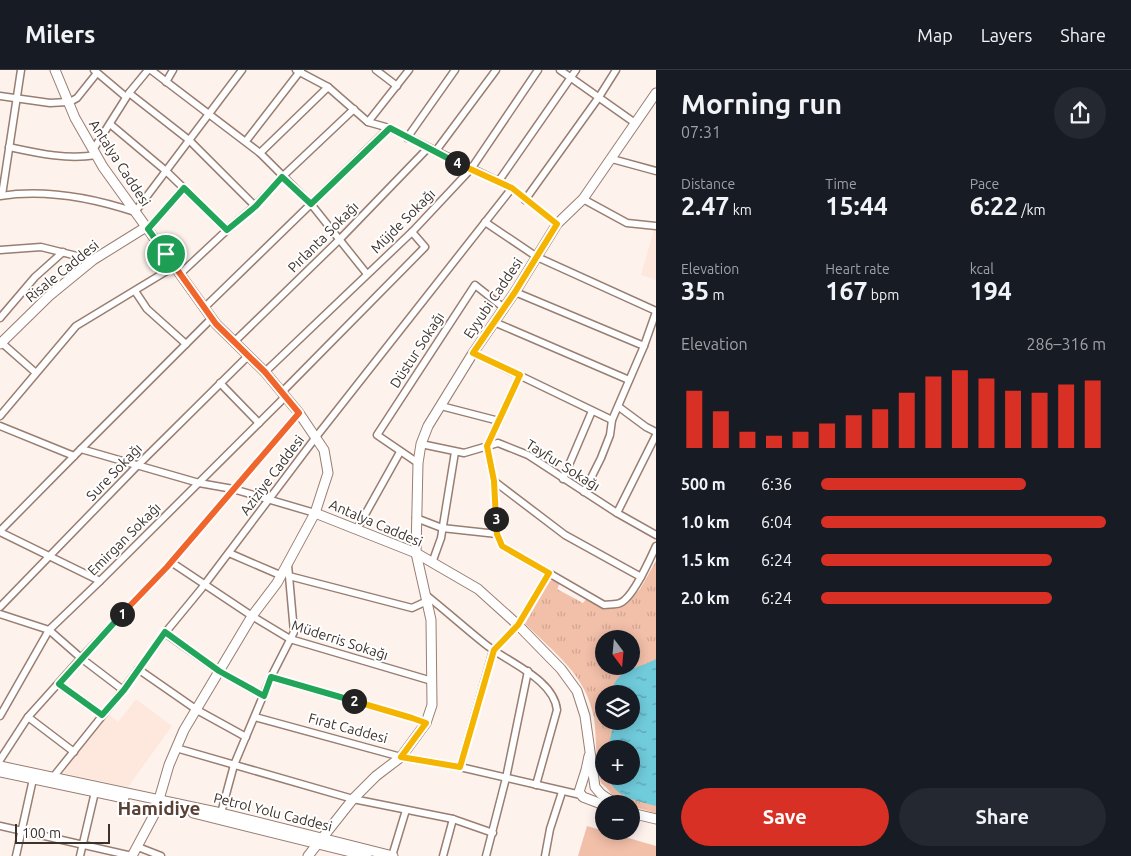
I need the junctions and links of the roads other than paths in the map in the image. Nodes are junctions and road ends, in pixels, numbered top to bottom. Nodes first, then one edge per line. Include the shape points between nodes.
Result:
1 (21, 70) edge
2 (55, 70) edge
3 (150, 70) edge
4 (173, 70) edge
5 (242, 70) edge
6 (376, 70) edge
7 (409, 70) edge
8 (455, 70) edge
9 (496, 70) edge
10 (538, 70) edge
11 (560, 70) edge
12 (576, 70) edge
13 (616, 70) edge
14 (96, 71) edge
15 (298, 71) edge
16 (570, 78) junction
17 (166, 82) junction
18 (397, 86) junction
19 (328, 87) junction
20 (656, 93) edge
21 (127, 95) junction
22 (0, 96) edge
23 (599, 97) junction
24 (17, 98) junction
25 (68, 102) junction
26 (354, 109) junction
27 (209, 115) junction
28 (368, 122) junction
29 (635, 123) junction
30 (110, 124) junction
31 (390, 128) junction
32 (407, 138) junction
33 (189, 140) junction
34 (246, 141) junction
35 (9, 147) junction
36 (428, 148) junction
37 (435, 152) junction
38 (95, 153) junction
39 (260, 153) junction
40 (612, 159) junction
41 (471, 169) junction
42 (166, 171) junction
43 (656, 171) edge
44 (282, 177) junction
45 (498, 182) junction
46 (184, 188) junction
47 (512, 188) junction
48 (1, 195) edge
49 (583, 199) junction
50 (525, 200) junction
51 (311, 204) junction
52 (256, 206) junction
53 (135, 212) junction
54 (485, 222) junction
55 (557, 224) junction
56 (656, 226) edge
57 (147, 228) junction
58 (227, 230) junction
59 (412, 232) junction
60 (340, 239) junction
61 (0, 250) edge
62 (63, 252) junction
63 (536, 257) junction
64 (93, 260) junction
65 (177, 270) junction
66 (367, 274) junction
67 (135, 290) junction
68 (515, 292) junction
69 (204, 308) junction
70 (504, 308) junction
71 (656, 311) edge
72 (0, 318) edge
73 (212, 318) junction
74 (494, 322) junction
75 (2, 340) edge
76 (234, 342) junction
77 (186, 344) junction
78 (644, 346) junction
79 (473, 353) junction
80 (248, 356) junction
81 (265, 372) junction
82 (36, 373) junction
83 (520, 375) junction
84 (629, 380) junction
85 (220, 383) junction
86 (284, 394) junction
87 (441, 406) junction
88 (619, 407) junction
89 (592, 411) junction
90 (299, 413) junction
91 (0, 416) edge
92 (612, 420) junction
93 (499, 421) junction
94 (258, 423) junction
95 (0, 426) edge
96 (656, 434) edge
97 (316, 437) junction
98 (421, 444) junction
99 (487, 446) junction
100 (81, 449) junction
101 (400, 452) junction
102 (455, 452) junction
103 (74, 456) junction
104 (418, 464) junction
105 (137, 466) junction
106 (563, 478) junction
107 (494, 481) junction
108 (199, 483) junction
109 (233, 489) junction
110 (584, 492) junction
111 (269, 500) junction
112 (315, 513) junction
113 (617, 513) junction
114 (416, 518) junction
115 (442, 528) junction
116 (357, 529) junction
117 (0, 532) edge
118 (497, 534) junction
119 (656, 534) edge
120 (656, 546) edge
121 (229, 553) junction
122 (416, 553) junction
123 (50, 556) junction
124 (171, 562) junction
125 (432, 563) junction
126 (549, 573) junction
127 (285, 576) junction
128 (641, 577) junction
129 (100, 581) junction
130 (205, 584) junction
131 (426, 598) junction
132 (0, 607) edge
133 (0, 614) edge
134 (252, 616) junction
135 (518, 625) junction
136 (48, 630) junction
137 (165, 632) junction
138 (290, 639) junction
139 (494, 650) junction
140 (81, 658) junction
141 (138, 669) junction
142 (219, 671) junction
143 (528, 671) junction
144 (271, 677) junction
145 (432, 681) junction
146 (59, 684) junction
147 (124, 690) junction
148 (264, 696) junction
149 (197, 710) junction
150 (102, 715) junction
151 (0, 716) edge
152 (28, 717) junction
153 (255, 717) junction
154 (426, 723) junction
155 (246, 737) junction
156 (176, 748) junction
157 (590, 751) junction
158 (74, 752) junction
159 (401, 757) junction
160 (0, 760) edge
161 (234, 765) junction
162 (0, 766) edge
163 (460, 767) junction
164 (0, 772) edge
165 (54, 776) junction
166 (506, 778) junction
167 (33, 779) junction
168 (536, 785) junction
169 (595, 787) junction
170 (95, 792) junction
171 (562, 792) junction
172 (582, 793) junction
173 (602, 795) edge
174 (353, 799) junction
175 (595, 800) edge
176 (158, 803) junction
177 (406, 810) junction
178 (221, 813) junction
179 (640, 815) edge
180 (453, 819) junction
181 (656, 819) edge
182 (0, 826) edge
183 (22, 832) junction
184 (492, 833) junction
185 (321, 841) junction
186 (83, 846) junction
187 (138, 847) junction
188 (16, 856) edge
189 (80, 856) edge
190 (132, 856) edge
191 (161, 856) edge
192 (308, 856) edge
193 (365, 856) edge
194 (393, 856) edge
195 (443, 856) edge
196 (486, 856) edge
197 (544, 856) edge

1 - 24 street
2 - 25 street, Antalya Caddesi
3 - 17 street
3 - 21 street
4 - 17 street
5 - 27 street
6 - 18 street
7 - 18 street
8 - 32 street
9 - 37 street
10 - 41 street, Müjde Sokağı
11 - 16 street
12 - 16 street
13 - 23 street
14 - 21 street
14 - 25 street via 77,98
15 - 19 street
15 - 34 street
16 - 23 street
16 - 45 street
17 - 27 street
18 - 28 street
19 - 26 street
19 - 39 street
20 - 29 street, Eyyubi Caddesi
21 - 30 street
21 - 33 street
22 - 24 street
23 - 29 street
23 - 50 street
24 - 25 street
24 - 35 street
25 - 38 street, Antalya Caddesi
26 - 28 street
26 - 44 street
27 - 33 street
27 - 34 street
28 - 31 street
29 - 40 street, Eyyubi Caddesi
30 - 38 street
30 - 42 street
31 - 32 street
31 - 51 street
32 - 36 street
33 - 42 street
33 - 52 street
34 - 39 street
35 - 38 street via 77,157
35 - 48 street
36 - 37 street
36 - 60 street, Pırlanta Sokağı
37 - 41 street
38 - 53 street, Antalya Caddesi
39 - 44 street
40 - 43 street
40 - 49 street, Eyyubi Caddesi
41 - 45 street
41 - 59 street, Müjde Sokağı
42 - 46 street
42 - 53 street
44 - 51 street
44 - 52 street
45 - 47 street
46 - 57 street
46 - 58 street
47 - 50 street
47 - 54 street, Aziziye Caddesi
48 - 53 street via 59,194
49 - 55 street, Eyyubi Caddesi
49 - 56 street via 627,223
50 - 55 street
51 - 60 street
51 - 69 street
52 - 58 street
53 - 57 street, Antalya Caddesi
54 - 63 street
54 - 97 street, Aziziye Caddesi
55 - 63 street, Eyyubi Caddesi
57 - 64 street, Risale Caddesi
57 - 65 street, Antalya Caddesi
58 - 65 street
59 - 66 street, Müjde Sokağı
59 - 86 street, Emirgan Sokağı via 425,247
60 - 66 street
60 - 76 street, Pırlanta Sokağı
61 - 62 street via 41,247
62 - 64 street
62 - 72 street via 35,277
63 - 68 street, Eyyubi Caddesi
63 - 71 street
64 - 75 street, Risale Caddesi
65 - 67 street
65 - 69 street, Antalya Caddesi
66 - 81 street, Müjde Sokağı
67 - 77 street via 147,309
67 - 82 street via 76,326
68 - 70 street, Eyyubi Caddesi
68 - 78 street
69 - 73 street, Antalya Caddesi
70 - 74 street, Eyyubi Caddesi
70 - 101 street, Düstur Sokağı via 475,285 376,435
71 - 78 street
73 - 76 street, Antalya Caddesi
73 - 77 street
74 - 79 street, Eyyubi Caddesi
74 - 84 street
75 - 82 street
76 - 80 street, Antalya Caddesi
77 - 100 street
78 - 84 street
79 - 83 street
79 - 87 street, Eyyubi Caddesi
80 - 81 street, Antalya Caddesi
80 - 85 street, Sure Sokağı
81 - 86 street, Antalya Caddesi
82 - 91 street
83 - 89 street
83 - 93 street
84 - 88 street
85 - 94 street
85 - 105 street, Sure Sokağı
86 - 90 street, Antalya Caddesi
86 - 94 street, Emirgan Sokağı
87 - 93 street
87 - 98 street, Eyyubi Caddesi
88 - 92 street
88 - 96 street
89 - 92 street
89 - 106 street
90 - 97 street, Antalya Caddesi
90 - 109 street
92 - 110 street via 610,435
93 - 99 street
94 - 108 street, Emirgan Sokağı
95 - 103 street
96 - 113 street
97 - 111 street, Aziziye Caddesi
97 - 112 street, Antalya Caddesi via 324,450 328,473
98 - 102 street, Tayfur Sokağı
98 - 104 street, Eyyubi Caddesi
99 - 102 street, Tayfur Sokağı via 464,453
99 - 106 street, Tayfur Sokağı via 498,443 528,455
99 - 107 street
100 - 103 street
100 - 105 street
101 - 104 street, Düstur Sokağı
101 - 116 street
102 - 115 street
103 - 117 street
104 - 114 street, Eyyubi Caddesi
105 - 108 street
105 - 123 street, Sure Sokağı
106 - 110 street, Tayfur Sokağı
107 - 118 street
107 - 128 street via 565,535
108 - 109 street
108 - 129 street, Emirgan Sokağı
109 - 111 street
109 - 124 street
110 - 113 street, Tayfur Sokağı
111 - 112 street
111 - 121 street, Aziziye Caddesi
112 - 116 street, Antalya Caddesi
112 - 127 street via 288,563
113 - 119 street, Tayfur Sokağı
114 - 115 street
114 - 122 street, Eyyubi Caddesi
115 - 118 street
115 - 125 street
116 - 122 street, Antalya Caddesi
117 - 123 street
118 - 126 street via 502,546
120 - 128 street
121 - 127 street
121 - 130 street, Aziziye Caddesi
122 - 125 street, Antalya Caddesi
122 - 131 street, Eyyubi Caddesi
123 - 129 street
123 - 132 street, Sure Sokağı
124 - 130 street, Müderris Sokağı
124 - 140 street
125 - 135 street, Antalya Caddesi via 478,589
126 - 128 street via 604,605 620,603
126 - 135 street
127 - 131 street via 412,608
127 - 134 street
127 - 138 street via 294,632
129 - 136 street, Emirgan Sokağı
130 - 134 street, Müderris Sokağı
130 - 137 street, Aziziye Caddesi
131 - 139 street
131 - 145 street, Eyyubi Caddesi via 431,620
133 - 136 street
134 - 138 street, Müderris Sokağı
134 - 142 street
135 - 139 street
135 - 157 street, Antalya Caddesi via 562,669 577,691 585,716
136 - 140 street
136 - 151 street, Emirgan Sokağı
137 - 141 street, Aziziye Caddesi
137 - 142 street
138 - 144 street
138 - 145 street, Müderris Sokağı
139 - 143 street
139 - 163 street
140 - 146 street
140 - 147 street
141 - 147 street, Aziziye Caddesi
141 - 149 street
142 - 148 street
142 - 149 street
143 - 166 street
143 - 168 street via 556,700 557,710
144 - 148 street
144 - 154 street
145 - 154 street, Eyyubi Caddesi via 432,705
146 - 150 street
146 - 152 street
147 - 150 street, Aziziye Caddesi
148 - 153 street
149 - 155 street
149 - 156 street
150 - 158 street, Aziziye Caddesi
152 - 158 street
152 - 160 street
153 - 155 street
153 - 159 street, Fırat Caddesi
154 - 159 street, Eyyubi Caddesi
155 - 161 street
156 - 161 street
156 - 176 street
157 - 169 street, Antalya Caddesi
157 - 172 street
158 - 165 street, Aziziye Caddesi
159 - 163 street, Fırat Caddesi
159 - 174 street, Eyyubi Caddesi
161 - 174 street
161 - 178 street
162 - 165 street, Petrol Yolu Caddesi
163 - 166 street, Fırat Caddesi
164 - 167 street, Petrol Yolu Caddesi
165 - 176 street, Petrol Yolu Caddesi
166 - 168 street, Fırat Caddesi
166 - 184 street
167 - 170 street, Petrol Yolu Caddesi
167 - 183 street
168 - 171 street, Fırat Caddesi
169 - 172 street via 587,782
169 - 172 street via 591,798
169 - 173 street
170 - 176 street, Petrol Yolu Caddesi
170 - 186 street
171 - 172 street, Fırat Caddesi
171 - 197 street
172 - 175 street
174 - 177 street
174 - 185 street, Eyyubi Caddesi
176 - 178 street, Petrol Yolu Caddesi
176 - 185 street, Petrol Yolu Caddesi
176 - 187 street
177 - 180 street
177 - 194 street
178 - 185 street, Petrol Yolu Caddesi
179 - 181 street
180 - 184 street
180 - 195 street
182 - 183 street
183 - 186 street
183 - 188 street
184 - 196 street
185 - 192 street, Eyyubi Caddesi
185 - 193 street, Petrol Yolu Caddesi
185 - 194 street, Petrol Yolu Caddesi
186 - 189 street
186 - 190 street
187 - 190 street
187 - 191 street

